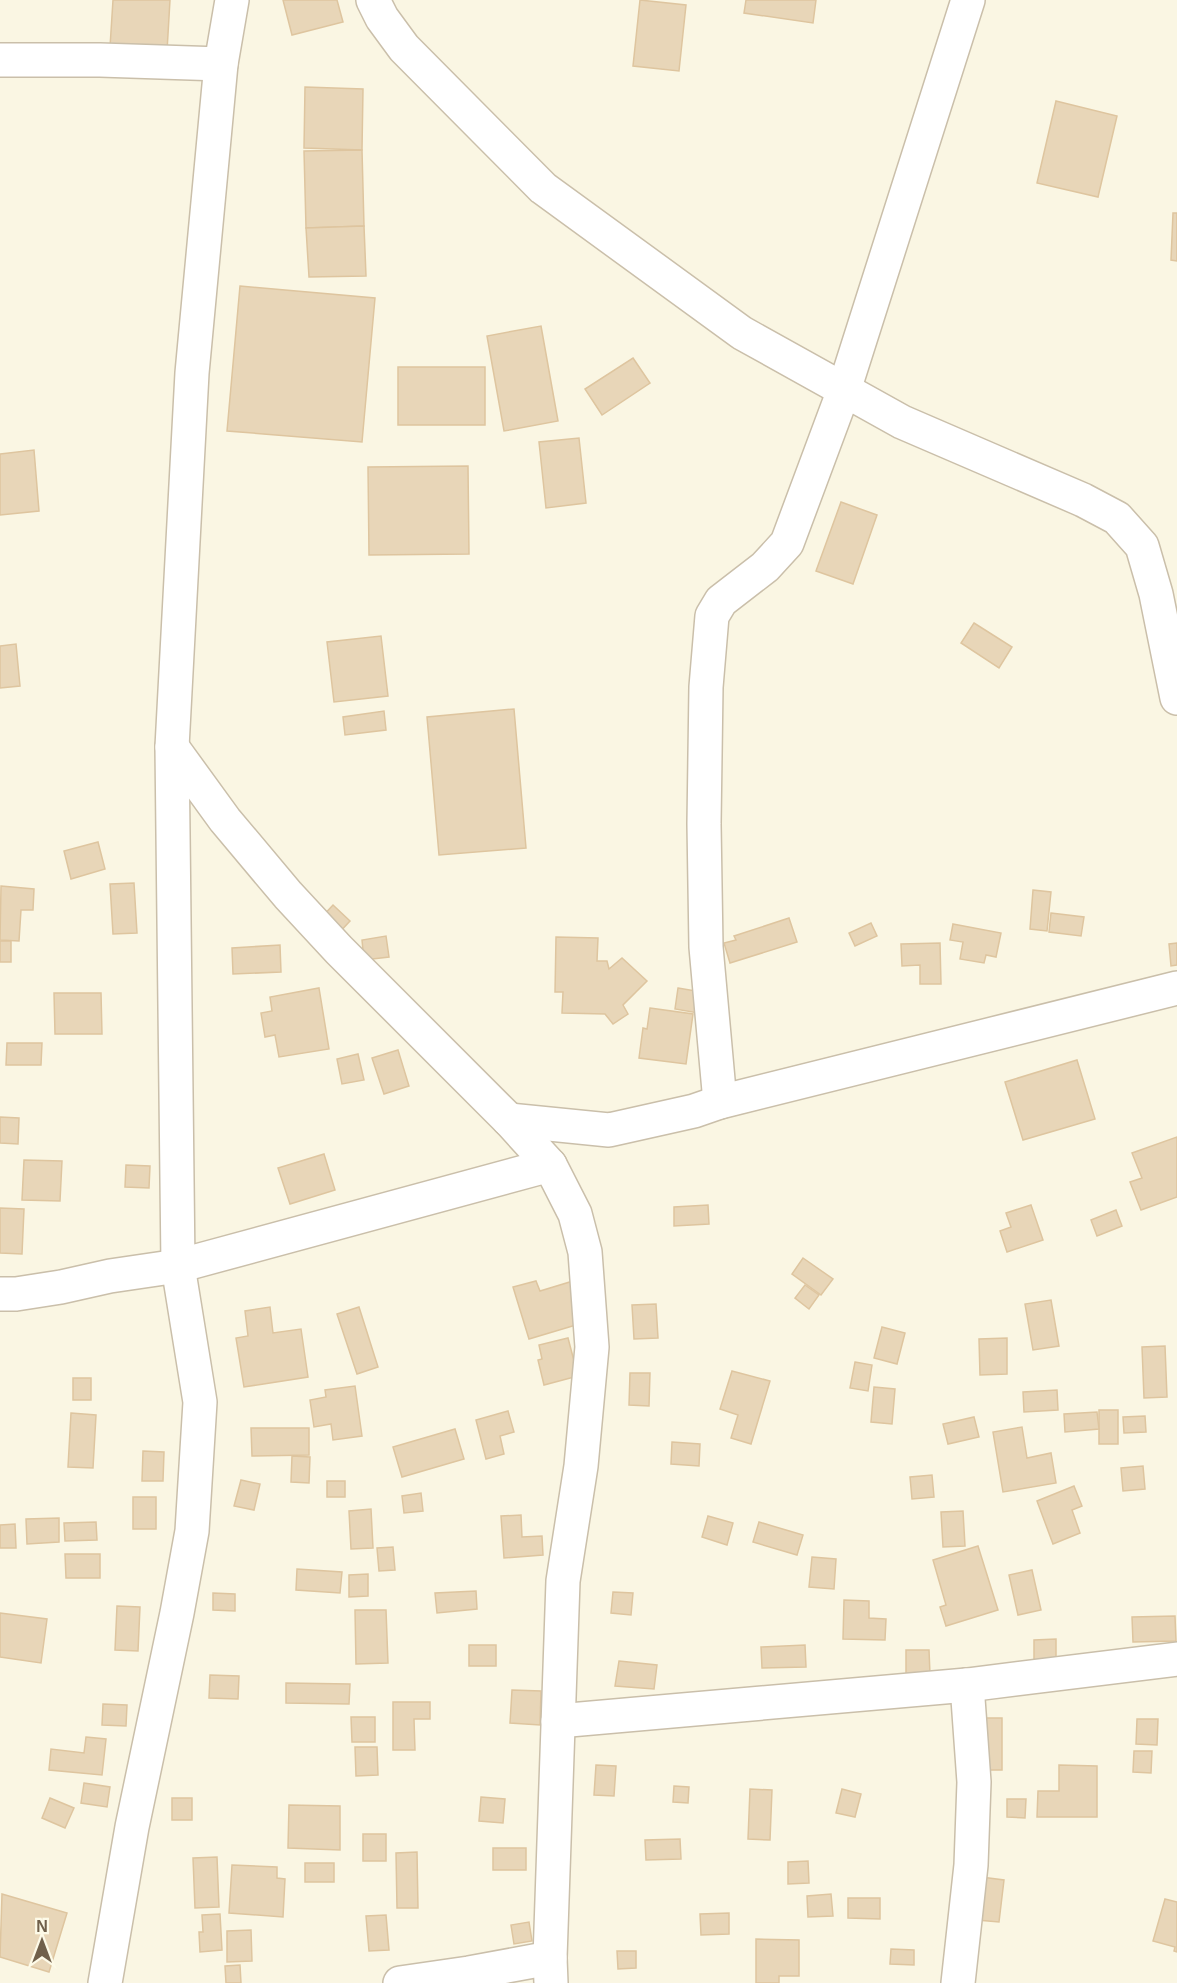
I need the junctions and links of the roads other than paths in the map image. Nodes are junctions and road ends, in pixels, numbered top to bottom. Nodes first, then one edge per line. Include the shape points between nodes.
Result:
1 (232, 0) edge
2 (373, 0) edge
3 (968, 0) edge
4 (0, 60) edge
5 (221, 64) junction
6 (844, 390) junction
7 (1177, 699) edge
8 (172, 747) junction
9 (1177, 988) edge
10 (720, 1102) junction
11 (509, 1120) junction
12 (550, 1165) junction
13 (178, 1266) junction
14 (0, 1294) edge
15 (1177, 1659) edge
16 (967, 1685) junction
17 (558, 1721) junction
18 (550, 1970) edge
19 (105, 1983) edge
20 (400, 1983) edge
21 (958, 1983) edge

1 - 5 street
2 - 6 street via 404,48 543,188 742,333
3 - 6 street
4 - 5 street
5 - 8 street via 192,373
6 - 7 street via 902,422 1117,518 1142,546
6 - 10 street via 787,543 765,567 721,601 712,616 706,687 706,948
8 - 11 street via 225,820 288,896
8 - 13 street
9 - 10 street
10 - 11 street via 609,1130
11 - 12 street
12 - 13 street
12 - 17 street via 575,1214 585,1252 592,1347 581,1466 563,1581
13 - 14 street
13 - 19 street via 200,1402 192,1531
15 - 16 street
16 - 17 street
16 - 21 street via 974,1782
17 - 18 street
18 - 20 street via 469,1973

